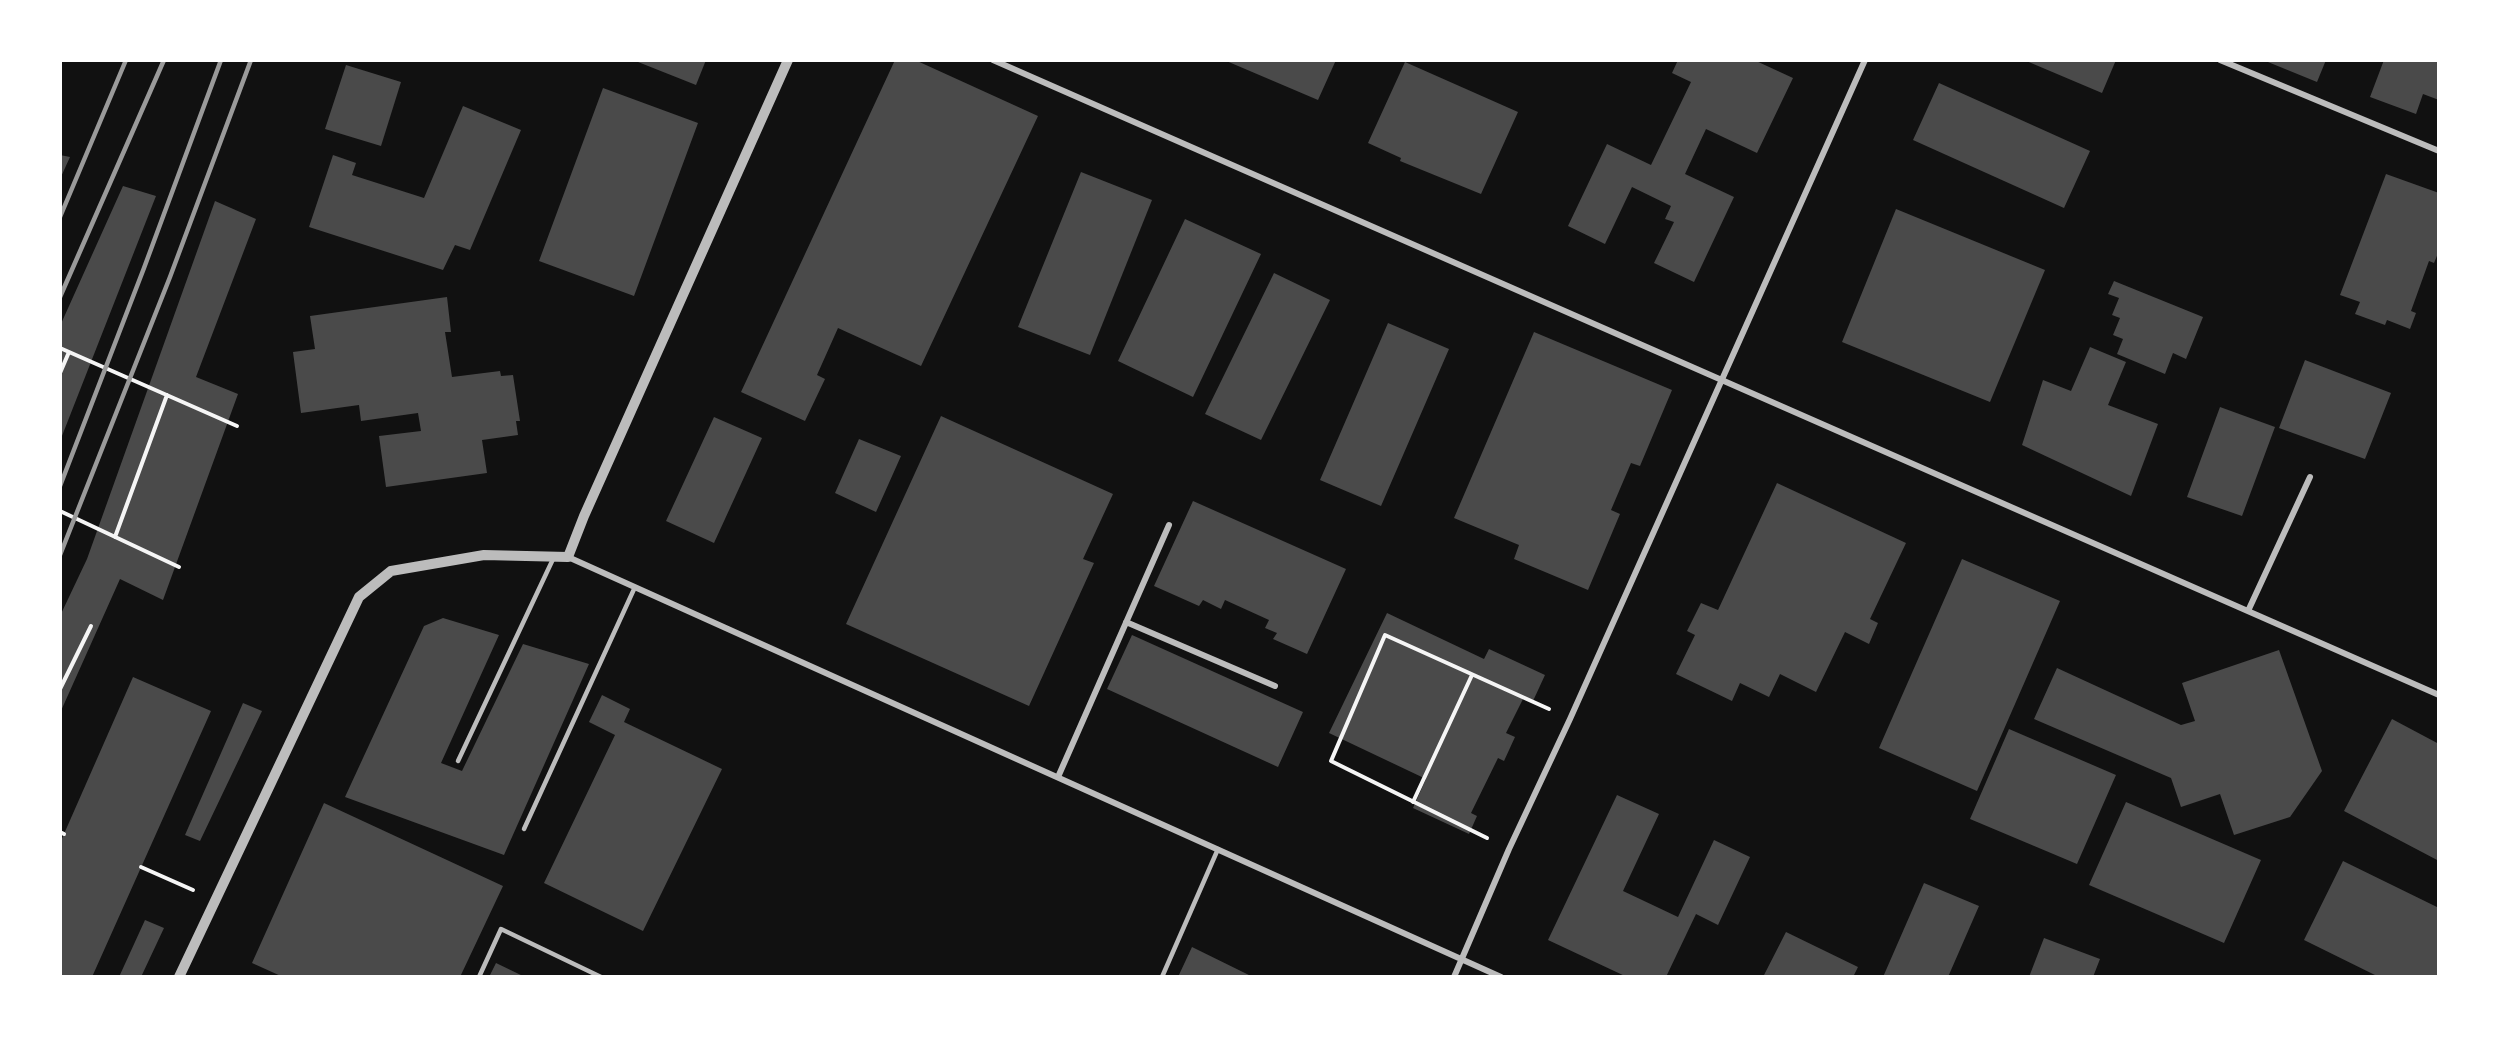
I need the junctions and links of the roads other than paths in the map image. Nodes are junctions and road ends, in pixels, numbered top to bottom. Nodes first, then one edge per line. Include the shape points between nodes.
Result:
1 (788, 60) edge
2 (993, 60) edge
3 (1864, 60) edge
4 (2220, 60) edge
5 (2439, 151) edge
6 (1722, 381) junction
7 (2310, 477) dead end
8 (1169, 525) dead end
9 (554, 557) junction
10 (568, 557) junction
11 (635, 587) junction
12 (2248, 611) junction
13 (1126, 622) junction
14 (1275, 686) dead end
15 (2439, 695) edge
16 (458, 761) dead end
17 (1058, 777) junction
18 (524, 829) dead end
19 (1218, 849) junction
20 (1462, 960) junction
21 (179, 977) edge
22 (479, 977) edge
23 (601, 977) edge
24 (1162, 977) edge
25 (1454, 977) edge
26 (1501, 977) edge

1 - 10 street
2 - 6 street
3 - 6 street
4 - 5 street
6 - 12 street
6 - 20 street
7 - 12 street
8 - 13 street
9 - 10 street
9 - 16 lane
9 - 21 street via 484,555 391,571 358,597
10 - 11 street
11 - 17 street
11 - 18 lane
12 - 15 street
13 - 14 street
13 - 17 street
17 - 19 street
19 - 20 street
19 - 24 lane
20 - 25 street
20 - 26 street
22 - 23 lane via 501,929

